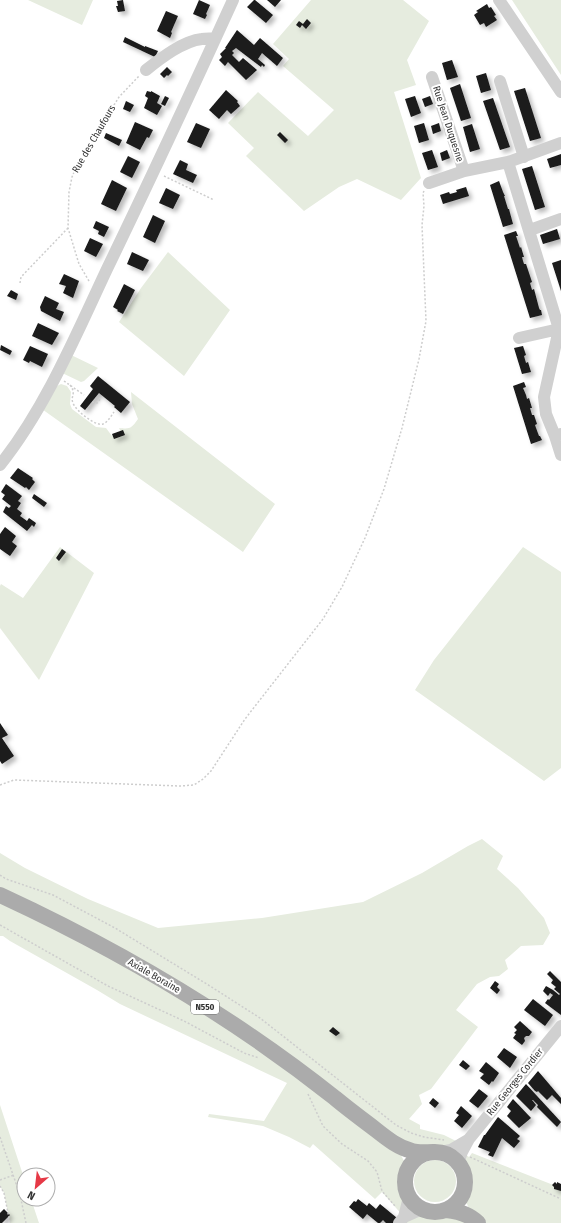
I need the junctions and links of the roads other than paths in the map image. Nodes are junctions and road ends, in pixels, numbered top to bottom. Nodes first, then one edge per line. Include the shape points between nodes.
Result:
1 (233, 0) edge
2 (499, 0) edge
3 (215, 38) junction
4 (146, 70) road end
5 (432, 77) dead end
6 (500, 81) dead end
7 (561, 92) edge
8 (561, 143) edge
9 (524, 157) junction
10 (508, 162) junction
11 (464, 171) junction
12 (428, 183) road end
13 (561, 219) edge
14 (530, 230) junction
15 (559, 329) junction
16 (519, 338) dead end
17 (558, 435) edge
18 (561, 455) edge
19 (0, 465) edge
20 (0, 895) edge
21 (561, 1026) edge
22 (469, 1139) junction
23 (393, 1144) junction
24 (436, 1152) junction
25 (460, 1158) junction
26 (407, 1170) junction
27 (463, 1192) junction
28 (409, 1197) junction
29 (422, 1209) junction
30 (446, 1210) junction
31 (402, 1220) edge
32 (476, 1221) edge

1 - 3 street
2 - 7 street
3 - 4 street via 188,43 167,54
3 - 19 street via 56,376 21,437
5 - 11 street, Rue Jean Duquesne
6 - 9 street
8 - 9 street, Rue Jean Duquesne
9 - 10 street, Rue Jean Duquesne
10 - 11 street, Rue Jean Duquesne
10 - 14 street
11 - 12 street, Rue Jean Duquesne
13 - 14 street
14 - 15 street
15 - 16 street
15 - 17 street via 544,397 546,414
17 - 18 street
20 - 23 main road, Axiale Boraine / N550 via 99,945 195,1000 272,1050
21 - 22 street, Rue Georges Cordier
22 - 24 street, Rue Georges Cordier via 452,1150
22 - 25 street, Rue Georges Cordier
23 - 24 main road, Axiale Boraine / N550 via 412,1151
23 - 26 main road, Axiale Boraine / N550
24 - 25 main road
24 - 26 main road via 417,1157
25 - 27 main road via 465,1177
26 - 28 main road via 405,1188
27 - 30 main road via 456,1203
27 - 32 main road
28 - 29 main road
28 - 31 street
29 - 30 main road via 434,1212
29 - 31 street
30 - 32 main road via 462,1213

